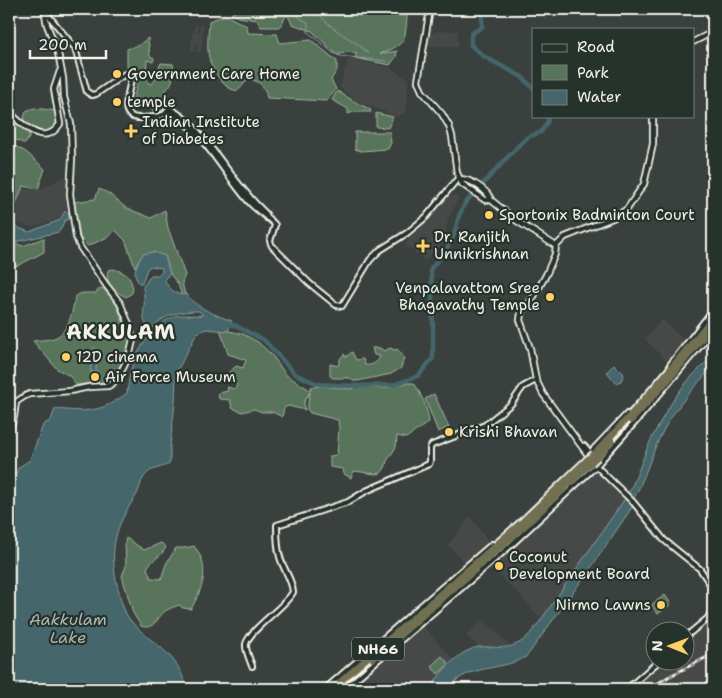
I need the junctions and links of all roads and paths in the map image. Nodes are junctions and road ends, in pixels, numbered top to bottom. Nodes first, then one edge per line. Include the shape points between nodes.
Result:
1 (44, 9) edge
2 (430, 9) edge
3 (713, 32) edge
4 (694, 42) edge
5 (61, 69) junction
6 (9, 109) edge
7 (653, 118) edge
8 (460, 178) junction
9 (491, 200) junction
10 (556, 246) junction
11 (713, 310) edge
12 (713, 317) edge
13 (713, 325) edge
14 (713, 331) edge
15 (536, 380) junction
16 (9, 432) edge
17 (593, 459) junction
18 (424, 611) junction
19 (694, 630) edge
20 (252, 666) dead end
21 (649, 670) edge
22 (325, 689) edge
23 (332, 689) edge
24 (338, 689) edge
25 (344, 689) edge
26 (627, 689) edge

1 - 5 main road
1 - 8 street via 76,48 88,93 96,94 128,72 131,74 125,108 130,115 150,118 162,116 168,110 193,129 241,194 274,221 272,246 334,304 342,306 370,260 426,217
2 - 8 main road via 418,81 449,126
3 - 4 main road
5 - 6 main road via 54,89 60,124 56,130 43,135 34,133
5 - 16 main road via 72,129 70,194 76,237 120,303 133,340 130,353 113,383 104,387 89,386 25,396 16,402
7 - 10 main road via 653,144 644,184 627,209 565,237
8 - 9 main road via 486,192
8 - 9 main road via 465,187 485,200
9 - 10 main road via 516,221
10 - 15 main road via 540,287 521,312 520,320
11 - 17 street
12 - 17 highway, NH66
13 - 17 highway, NH66 via 665,383
14 - 17 street via 639,418
15 - 17 main road via 543,394
15 - 20 street via 523,387 511,404 485,425 432,445 426,466 348,502 277,525 280,558 293,592 249,637 246,648
17 - 18 highway, NH66 via 527,524
17 - 19 street via 664,540 700,568 712,587 711,612
18 - 22 street
18 - 23 highway, NH66
18 - 24 highway, NH66
18 - 25 street
21 - 26 street

